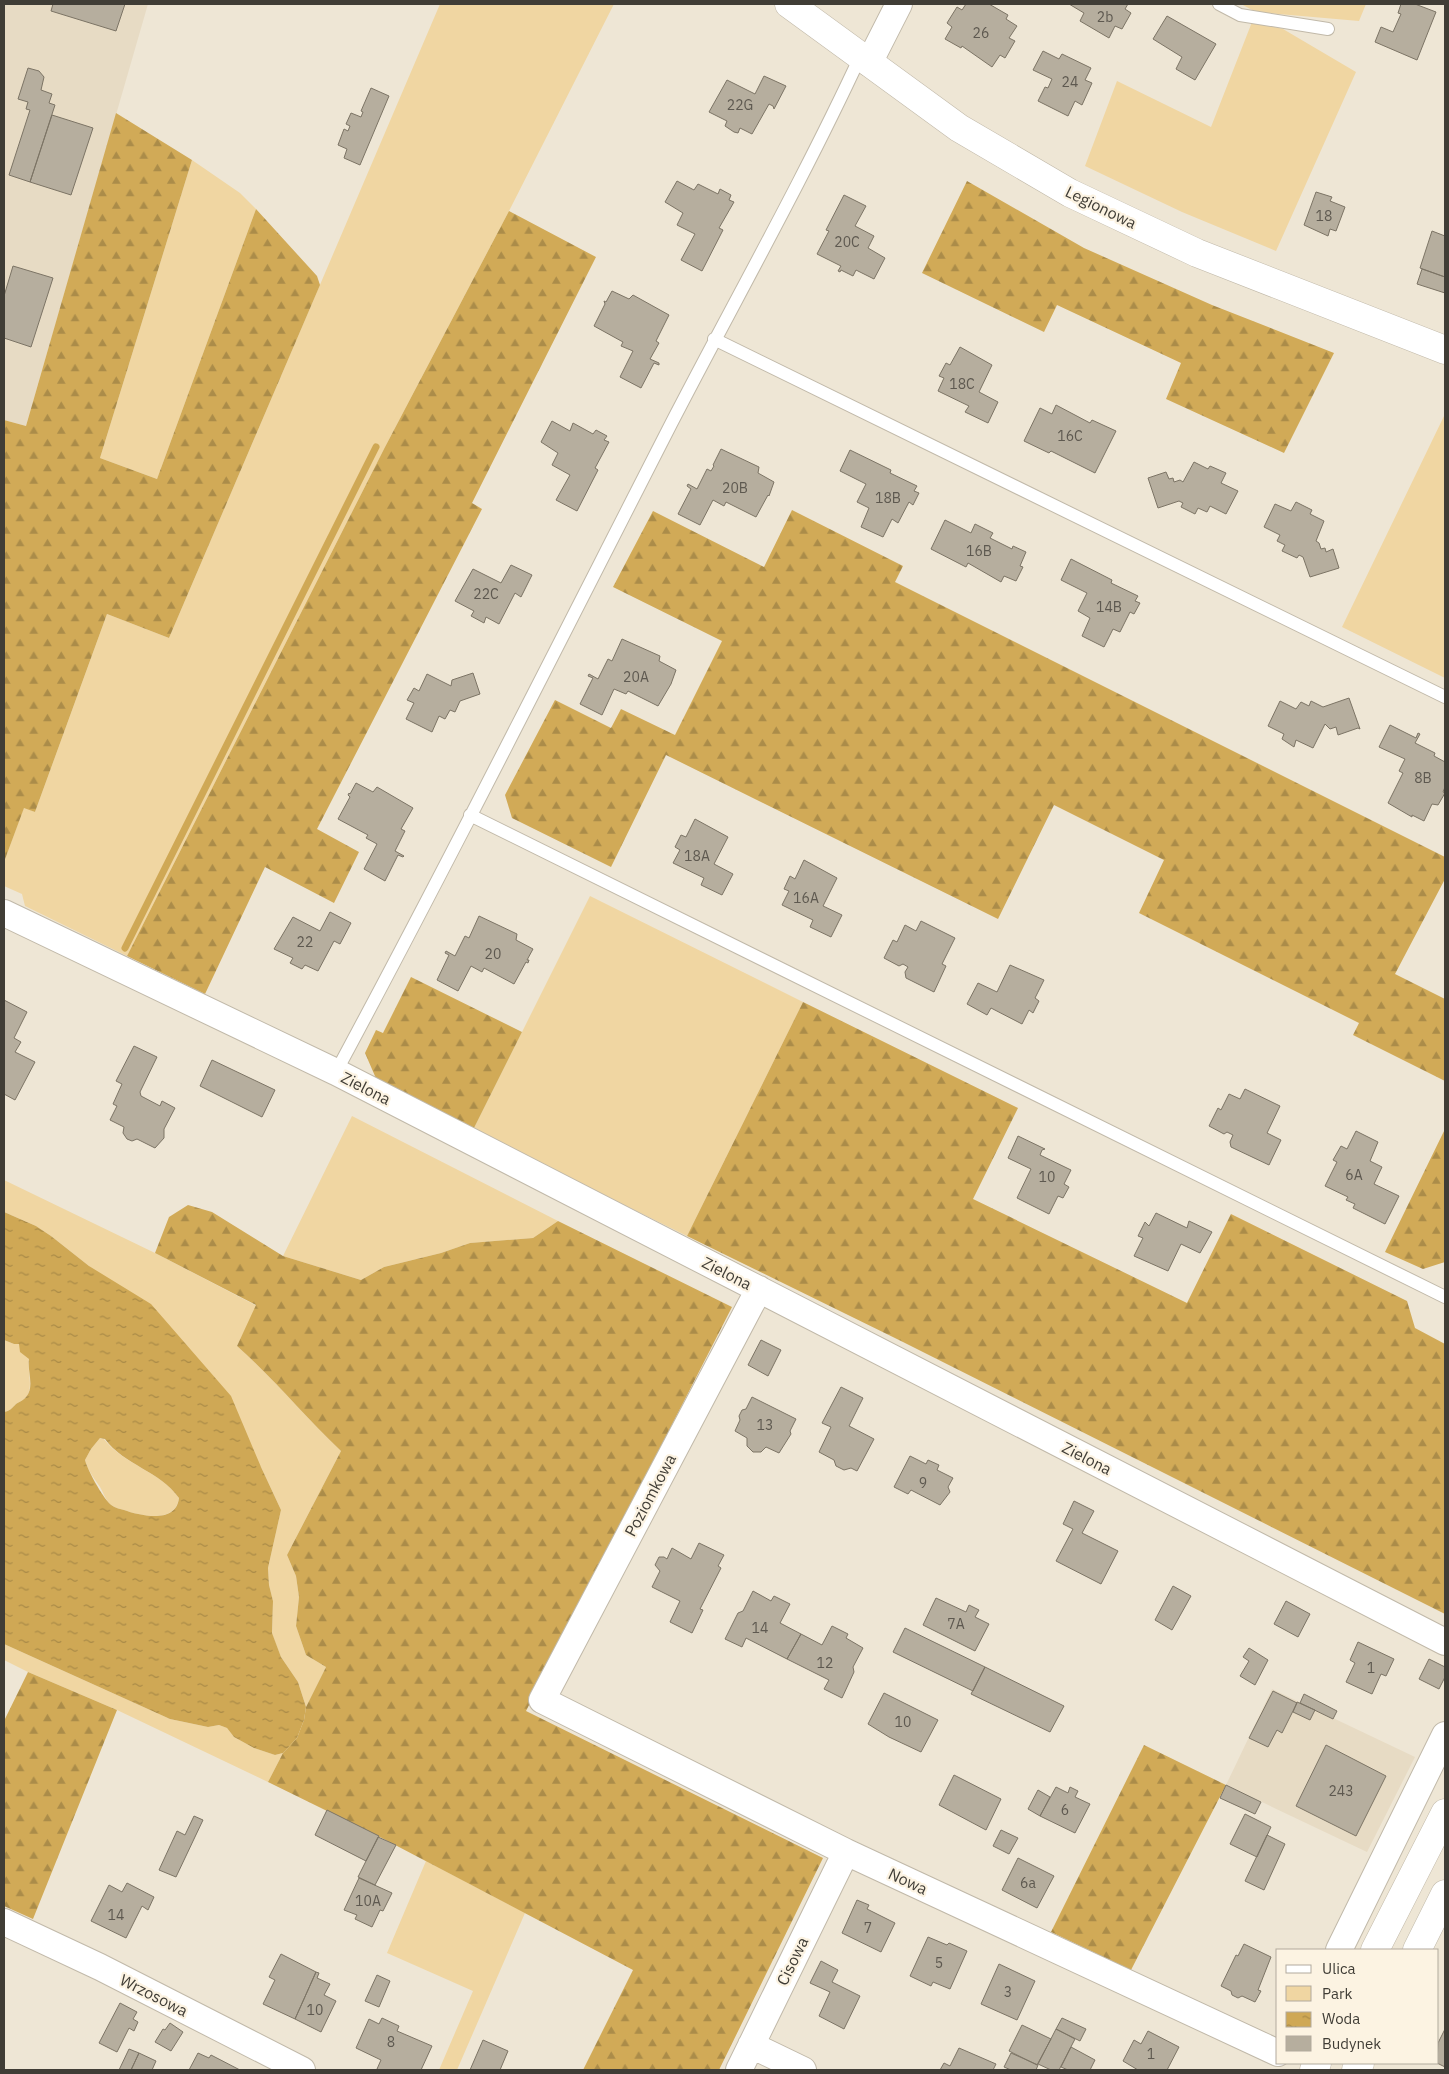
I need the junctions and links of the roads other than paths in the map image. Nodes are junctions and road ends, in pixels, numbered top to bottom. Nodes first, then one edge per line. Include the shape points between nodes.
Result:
1 (789, 4) edge
2 (898, 4) edge
3 (1219, 4) edge
4 (1328, 29) dead end
5 (865, 60) junction
6 (714, 340) junction
7 (1445, 350) edge
8 (1445, 697) edge
9 (470, 816) junction
10 (4, 913) edge
11 (336, 1072) junction
12 (758, 1290) junction
13 (1445, 1297) edge
14 (1445, 1642) edge
15 (542, 1700) joint
16 (1445, 1735) edge
17 (1445, 1813) edge
18 (846, 1852) junction
19 (1445, 1894) edge
20 (4, 1922) edge
21 (1339, 1949) edge
22 (1376, 1949) edge
23 (1418, 1949) edge
24 (751, 2045) junction
25 (1276, 2052) edge
26 (302, 2070) edge
27 (739, 2070) edge
28 (803, 2070) edge

1 - 5 main road, Legionowa
2 - 5 street
3 - 4 lane via 1240,15
5 - 6 lane
5 - 7 main road, Legionowa via 959,128 1070,192 1197,253
6 - 8 lane
6 - 9 lane
9 - 11 lane
9 - 13 lane
10 - 11 street, Zielona
11 - 12 street, Zielona
12 - 14 street, Zielona
12 - 15 street, Poziomkowa
15 - 18 street, Nowa
16 - 21 street
17 - 22 main road
18 - 24 street, Cisowa
18 - 25 street, Nowa
19 - 23 main road
20 - 26 street, Wrzosowa
24 - 27 street, Cisowa
24 - 28 street

